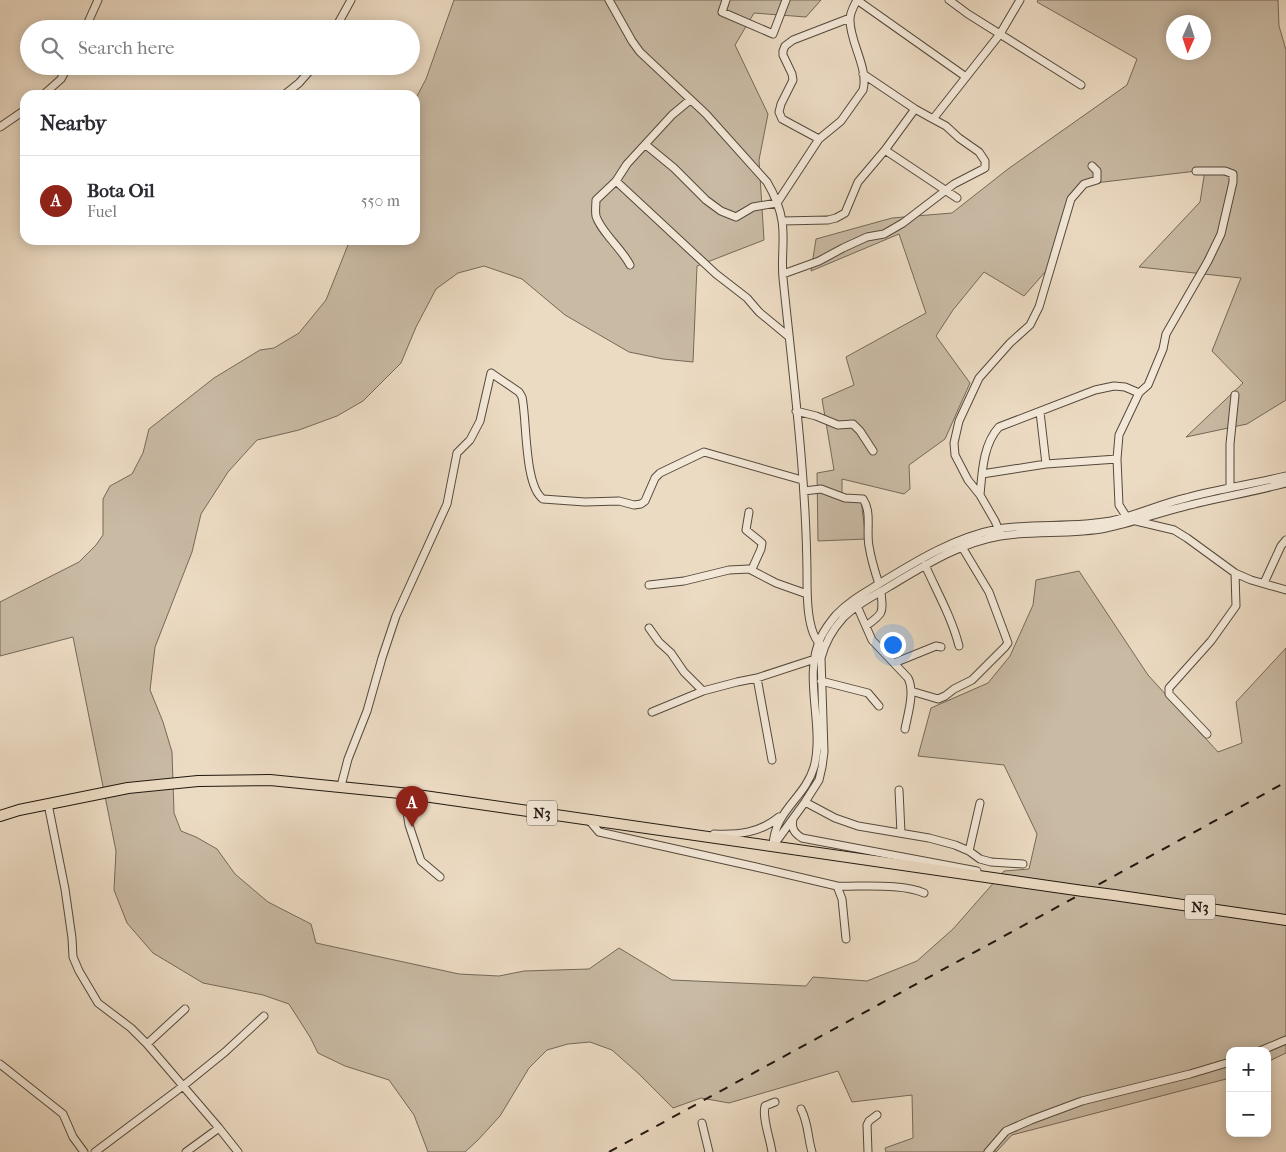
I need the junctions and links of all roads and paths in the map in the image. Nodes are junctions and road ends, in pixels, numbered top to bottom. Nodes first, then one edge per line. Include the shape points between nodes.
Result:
1 (98, 0) edge
2 (351, 0) edge
3 (609, 0) edge
4 (726, 0) edge
5 (786, 0) edge
6 (857, 0) edge
7 (950, 0) edge
8 (1020, 0) edge
9 (850, 18) junction
10 (89, 20) edge
11 (340, 20) edge
12 (1000, 34) junction
13 (863, 74) junction
14 (63, 75) edge
15 (306, 75) edge
16 (966, 77) junction
17 (1081, 85) dead end
18 (49, 90) edge
19 (290, 90) edge
20 (690, 100) junction
21 (915, 108) junction
22 (20, 113) edge
23 (933, 119) junction
24 (0, 127) edge
25 (820, 139) junction
26 (646, 145) junction
27 (885, 150) junction
28 (1092, 166) dead end
29 (1196, 171) dead end
30 (616, 181) junction
31 (945, 191) junction
32 (957, 198) dead end
33 (777, 204) junction
34 (782, 221) junction
35 (630, 265) dead end
36 (783, 274) junction
37 (788, 336) junction
38 (1139, 393) junction
39 (1235, 395) dead end
40 (796, 411) junction
41 (1040, 412) junction
42 (873, 451) dead end
43 (1117, 460) junction
44 (1046, 464) junction
45 (982, 474) junction
46 (1286, 476) edge
47 (802, 480) junction
48 (1286, 483) edge
49 (1230, 488) junction
50 (804, 492) junction
51 (980, 495) junction
52 (749, 512) dead end
53 (1126, 516) junction
54 (1136, 521) junction
55 (1000, 532) junction
56 (1286, 540) edge
57 (962, 547) junction
58 (925, 565) junction
59 (752, 569) junction
60 (1235, 573) junction
61 (1264, 583) junction
62 (649, 585) dead end
63 (880, 588) junction
64 (1286, 590) edge
65 (807, 594) junction
66 (856, 606) junction
67 (866, 626) junction
68 (649, 628) dead end
69 (821, 645) junction
70 (959, 646) dead end
71 (940, 647) dead end
72 (817, 658) junction
73 (894, 663) junction
74 (757, 678) junction
75 (821, 681) junction
76 (703, 691) junction
77 (911, 691) junction
78 (879, 706) dead end
79 (652, 712) dead end
80 (905, 729) dead end
81 (1207, 734) dead end
82 (772, 760) dead end
83 (341, 786) junction
84 (899, 790) dead end
85 (404, 793) junction
86 (806, 802) junction
87 (980, 803) dead end
88 (48, 804) junction
89 (785, 812) junction
90 (0, 816) edge
91 (793, 818) junction
92 (588, 819) junction
93 (674, 832) junction
94 (901, 833) junction
95 (773, 846) junction
96 (969, 850) junction
97 (1023, 864) dead end
98 (440, 877) dead end
99 (1016, 880) junction
100 (837, 886) junction
101 (924, 893) dead end
102 (1286, 920) edge
103 (846, 939) dead end
104 (185, 1009) dead end
105 (264, 1016) dead end
106 (1286, 1040) edge
107 (147, 1044) junction
108 (1269, 1047) edge
109 (1226, 1063) edge
110 (0, 1064) edge
111 (183, 1086) junction
112 (775, 1102) dead end
113 (801, 1109) dead end
114 (877, 1115) dead end
115 (702, 1122) dead end
116 (220, 1128) junction
117 (84, 1152) edge
118 (95, 1152) edge
119 (186, 1152) edge
120 (238, 1152) edge
121 (708, 1152) edge
122 (772, 1152) edge
123 (812, 1152) edge
124 (868, 1152) edge
125 (988, 1152) edge

1 - 10 street
2 - 11 street
3 - 20 street via 640,52
4 - 5 street via 722,12 773,34
6 - 9 street
6 - 16 street
7 - 12 street
8 - 12 street
9 - 13 street
9 - 25 street via 793,40 783,51 792,80 779,112 782,119
12 - 16 street
12 - 17 street
13 - 21 street
13 - 25 street via 865,84 853,106
14 - 18 street
15 - 19 street
16 - 23 street
20 - 26 street
20 - 33 street via 767,182
21 - 23 street
21 - 27 street
22 - 24 street
23 - 31 street via 979,152 985,161 985,168
25 - 33 street
26 - 30 street
26 - 33 street via 721,211 736,217 753,207
27 - 31 street
27 - 34 street via 858,182 845,213 828,220
28 - 51 street via 1097,171 1096,180 1084,184 1071,199 1040,307 1030,325 979,378 959,421 955,455
29 - 38 street via 1233,174 1228,206 1208,261 1166,334 1148,385
30 - 35 street via 596,200 596,216
30 - 37 street
31 - 32 street
31 - 36 street via 884,234 867,237 819,261
33 - 34 street
34 - 36 street
36 - 37 street
37 - 40 street
38 - 41 street via 1114,386 1095,390
38 - 43 street via 1119,435
39 - 49 street
40 - 42 street via 838,425 853,424
40 - 47 street
41 - 44 street
41 - 45 street via 999,427 992,434
43 - 44 street
43 - 53 street via 1119,505
44 - 45 street
45 - 51 street
46 - 49 street
47 - 50 street
47 - 83 street via 704,452 660,473 641,504 544,499 534,487 522,397 491,373 480,421 470,440 457,453 447,504 396,616
48 - 54 street via 1188,505
49 - 53 street
50 - 63 street via 821,488 845,498 863,499 868,515 869,544
50 - 65 street
51 - 55 street
52 - 59 street via 746,530 762,543
53 - 54 street
53 - 55 street via 1068,526
54 - 55 street via 1078,532
54 - 60 street via 1174,530
55 - 57 street
55 - 63 street via 956,542 928,555
56 - 61 street
57 - 58 street
57 - 77 street via 989,592 1008,643 972,680 938,700
58 - 63 street
58 - 70 street via 954,625
59 - 62 street via 728,570 684,581
59 - 65 street via 776,583
60 - 61 street
60 - 81 street via 1236,606 1211,641 1169,688 1170,694
61 - 64 street
63 - 66 street
63 - 67 street via 883,610
63 - 69 street via 848,604 822,636
65 - 69 street via 812,630
66 - 67 street
66 - 69 street
67 - 73 street via 872,640
68 - 76 street
69 - 72 street
71 - 73 street
72 - 74 street
72 - 75 street
72 - 89 street via 814,769
73 - 77 street via 908,678
74 - 76 street
74 - 82 street
75 - 78 street via 868,693
75 - 86 street via 824,752 819,780
76 - 79 street
77 - 80 street
83 - 85 highway, N3
83 - 88 highway, N3 via 270,780 198,781 128,788
84 - 94 street
85 - 92 highway, N3
85 - 98 street via 409,825 421,861
86 - 91 street
86 - 94 street via 848,823
87 - 96 street
88 - 90 highway, N3
88 - 107 street via 65,889 74,962 98,1003
89 - 93 street via 764,827 750,832
89 - 95 street via 773,834
91 - 95 street
91 - 99 street via 794,832 811,841
92 - 93 highway, N3
92 - 100 street via 599,832
93 - 95 highway, N3
94 - 96 street
95 - 99 highway, N3
96 - 97 street via 991,862
99 - 102 highway, N3, bridge
100 - 101 street via 882,887
100 - 103 street via 842,900
104 - 107 street
105 - 111 street
106 - 108 street
107 - 111 street
109 - 125 street via 1082,1101 1006,1131
110 - 117 street via 63,1114
111 - 116 street
111 - 118 street
112 - 122 street via 765,1106 763,1113
113 - 123 street via 808,1121
114 - 124 street via 867,1125
115 - 121 street
116 - 119 street
116 - 120 street

